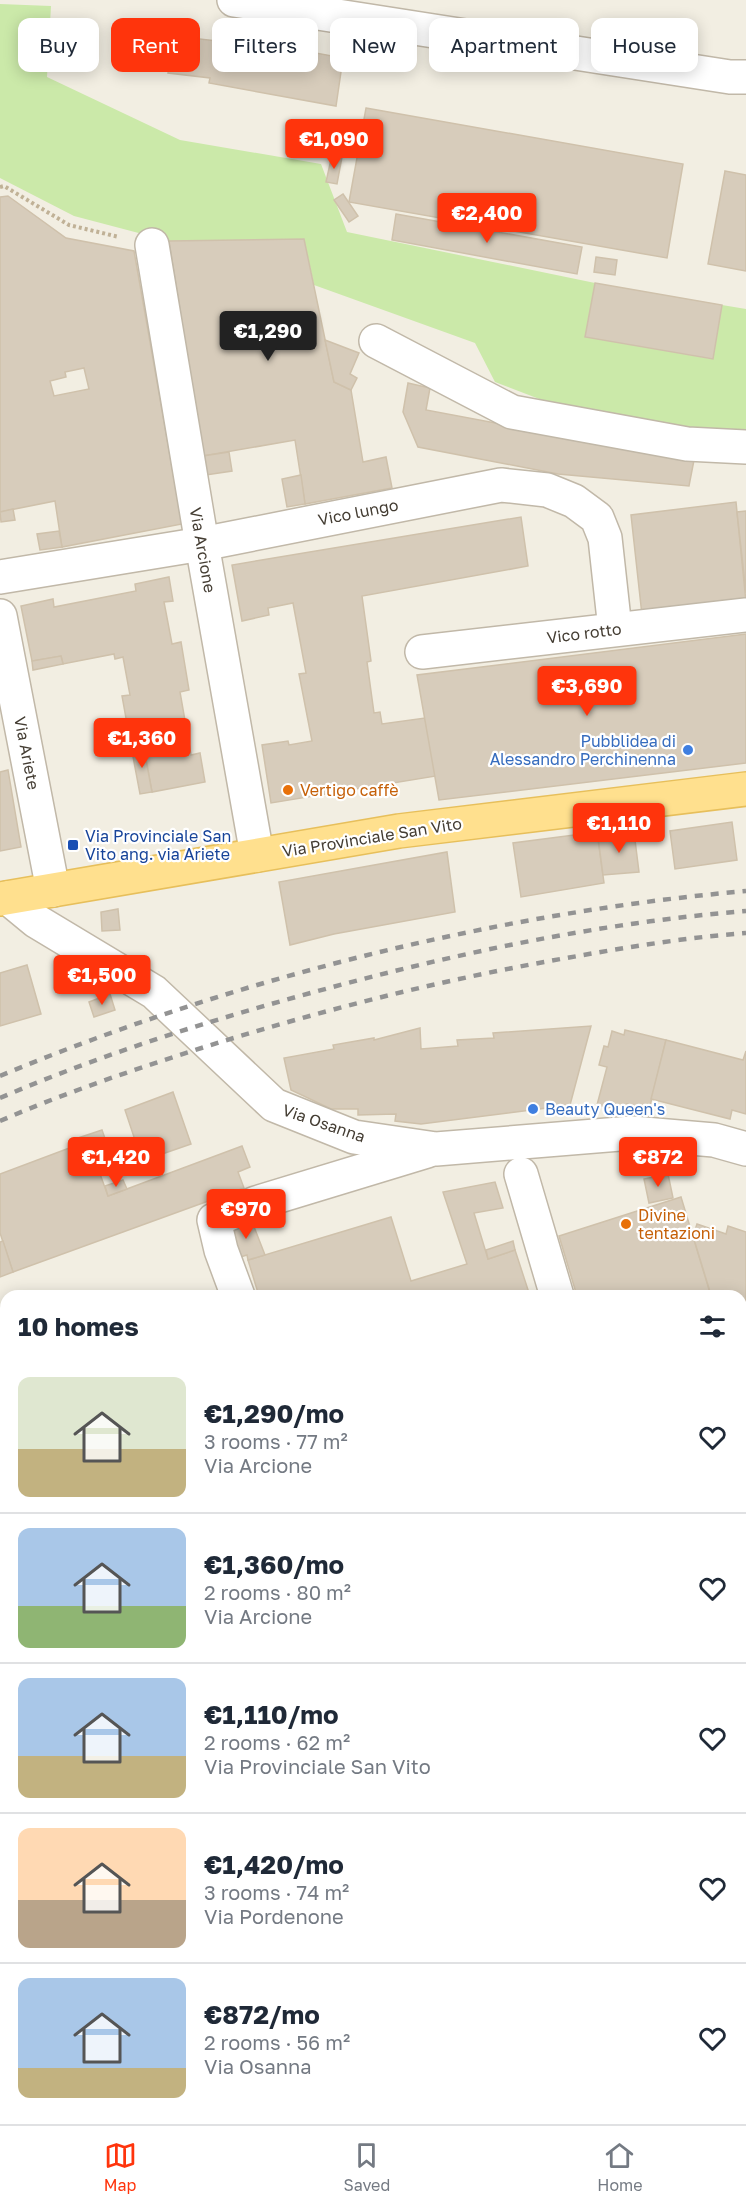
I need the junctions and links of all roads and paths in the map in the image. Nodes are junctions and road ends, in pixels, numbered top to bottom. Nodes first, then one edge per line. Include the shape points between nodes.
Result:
1 (234, 0) edge
2 (746, 77) edge
3 (0, 187) edge
4 (152, 245) joint
5 (376, 341) dead end
6 (746, 447) edge
7 (201, 544) junction
8 (0, 577) edge
9 (746, 615) edge
10 (0, 616) edge
11 (615, 629) junction
12 (422, 652) dead end
13 (746, 789) edge
14 (257, 855) junction
15 (53, 890) junction
16 (4, 898) edge
17 (354, 1137) junction
18 (436, 1149) junction
19 (746, 1149) edge
20 (363, 1171) junction
21 (521, 1174) dead end
22 (236, 1290) edge
23 (555, 1290) edge

1 - 2 street
3 - 4 path via 69,225
4 - 7 street, Via Arcione
5 - 6 street via 512,412 687,444
7 - 8 street, Vico lungo
7 - 11 street, Vico lungo via 501,485 547,490 574,501 597,518 604,538
7 - 14 street, Via Arcione
9 - 11 street, Vico rotto
10 - 15 street, Via Ariete
11 - 12 street, Vico rotto
13 - 14 main road, Via Provinciale San Vito via 399,831
14 - 15 main road, Via Provinciale San Vito
15 - 16 main road, Via Provinciale San Vito
16 - 17 street, Via Osanna via 154,992 274,1105
17 - 18 street, Via Osanna
17 - 20 street
18 - 19 street, Via Osanna via 632,1133 714,1140
18 - 20 street
20 - 22 street via 256,1203 214,1220
21 - 23 street

